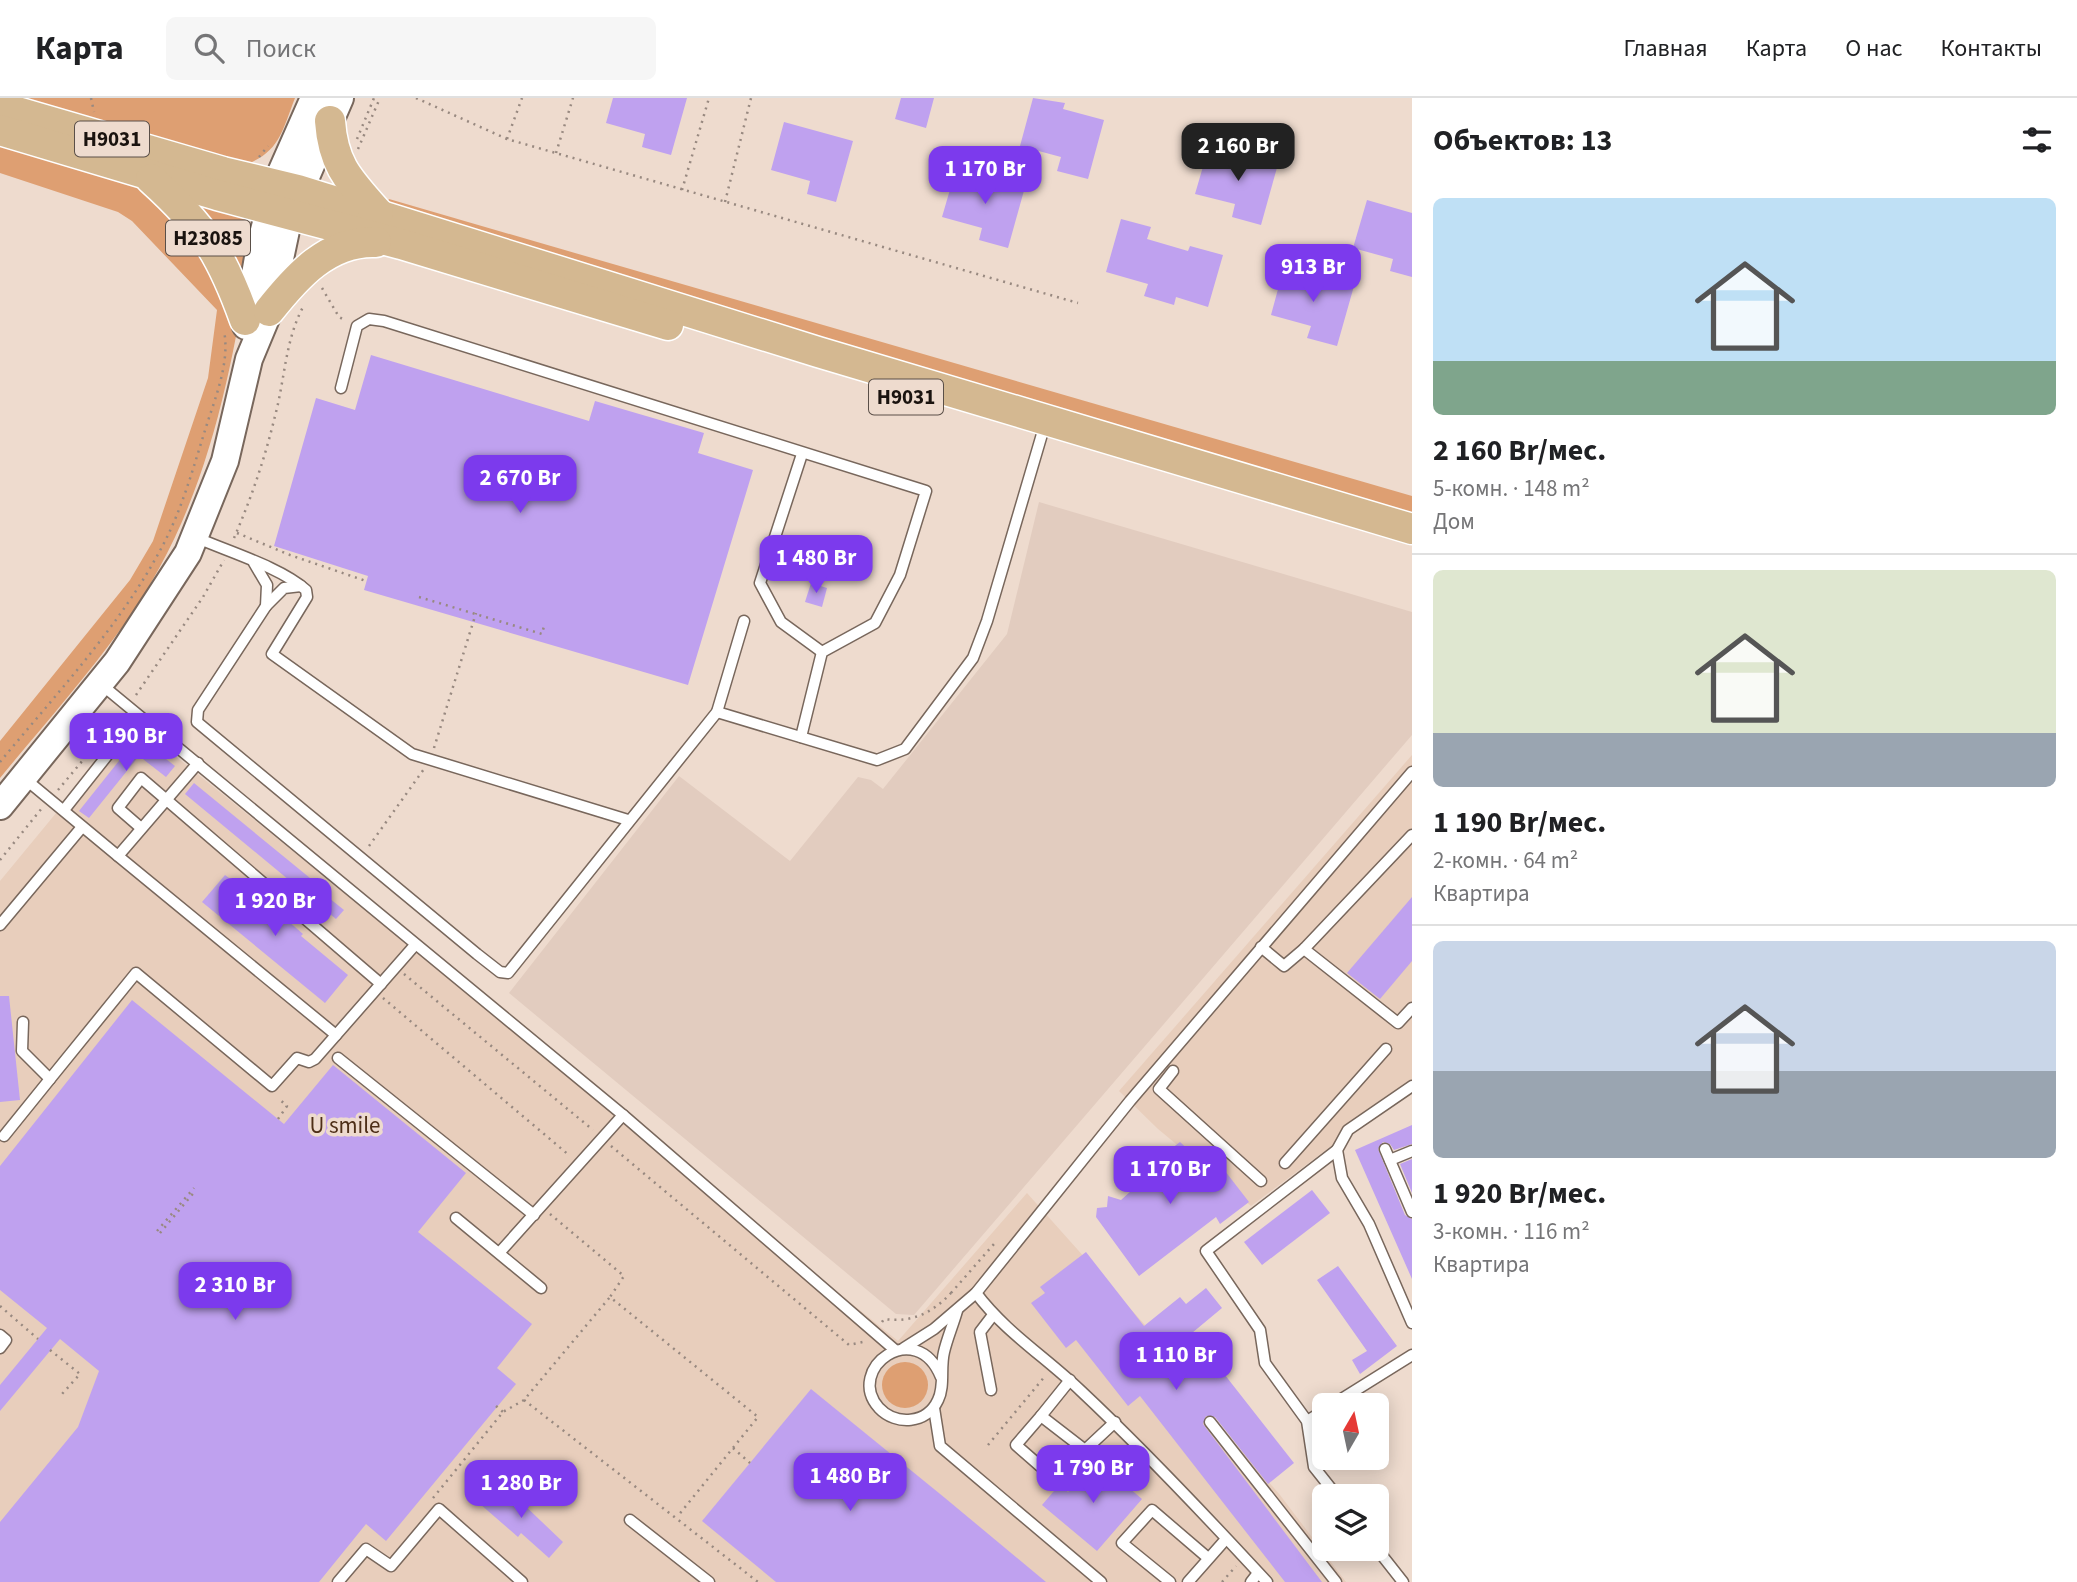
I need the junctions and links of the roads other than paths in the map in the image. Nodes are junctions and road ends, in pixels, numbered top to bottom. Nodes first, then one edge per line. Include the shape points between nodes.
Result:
1 (328, 106) edge
2 (0, 107) edge
3 (0, 130) edge
4 (145, 174) junction
5 (283, 200) junction
6 (381, 216) junction
7 (401, 244) junction
8 (246, 319) junction
9 (341, 388) dead end
10 (1043, 429) junction
11 (802, 454) junction
12 (1412, 529) edge
13 (194, 537) junction
14 (1412, 547) edge
15 (254, 564) junction
16 (301, 586) junction
17 (266, 606) junction
18 (744, 621) dead end
19 (822, 652) junction
20 (100, 684) junction
21 (717, 712) junction
22 (125, 733) dead end
23 (801, 737) junction
24 (198, 763) junction
25 (1412, 772) edge
26 (23, 778) junction
27 (166, 799) junction
28 (0, 806) edge
29 (64, 810) junction
30 (628, 820) junction
31 (82, 827) junction
32 (141, 828) junction
33 (1412, 835) edge
34 (118, 856) junction
35 (0, 925) edge
36 (415, 945) junction
37 (1261, 947) junction
38 (1304, 949) junction
39 (378, 988) junction
40 (1412, 1008) edge
41 (23, 1021) dead end
42 (337, 1035) junction
43 (1386, 1049) dead end
44 (338, 1058) dead end
45 (1173, 1071) dead end
46 (50, 1079) junction
47 (1412, 1086) edge
48 (623, 1115) junction
49 (4, 1136) dead end
50 (1385, 1149) dead end
51 (1337, 1150) junction
52 (1412, 1151) edge
53 (1390, 1160) junction
54 (1284, 1163) dead end
55 (1261, 1181) dead end
56 (1412, 1212) edge
57 (534, 1215) junction
58 (456, 1218) dead end
59 (500, 1252) junction
60 (541, 1288) dead end
61 (976, 1293) junction
62 (961, 1307) junction
63 (993, 1315) junction
64 (1412, 1323) edge
65 (0, 1335) edge
66 (0, 1349) edge
67 (899, 1349) junction
68 (1412, 1355) edge
69 (941, 1377) junction
70 (1070, 1380) junction
71 (991, 1390) dead end
72 (1351, 1393) edge
73 (934, 1408) junction
74 (1041, 1416) junction
75 (1312, 1418) edge
76 (1307, 1421) junction
77 (1115, 1422) junction
78 (1210, 1422) dead end
79 (1040, 1466) dead end
80 (1327, 1484) edge
81 (630, 1520) dead end
82 (1226, 1539) junction
83 (1208, 1558) junction
84 (1386, 1561) edge
85 (1258, 1573) junction
86 (338, 1582) edge
87 (522, 1582) edge
88 (709, 1582) edge
89 (1101, 1582) edge
90 (1170, 1582) edge
91 (1188, 1582) edge
92 (1251, 1582) edge
93 (1267, 1582) edge
94 (1336, 1582) edge
95 (1403, 1582) edge

1 - 5 main road
1 - 6 main road via 331,143 339,166
2 - 5 main road, Н9031
3 - 4 main road, Н9031
4 - 5 main road, Н9031
4 - 8 main road, Н23085 via 205,232
5 - 6 main road, Н9031
5 - 7 main road, Н9031
5 - 8 main road, Н23085
6 - 10 main road, Н9031
7 - 8 main road via 353,242 330,253
7 - 10 main road, Н9031
8 - 13 main road, Н23085 via 249,359 225,461
9 - 11 lane via 358,327 369,319 384,321
10 - 12 main road, Н9031
10 - 14 main road, Н9031
10 - 23 lane via 973,658 905,748 877,760
11 - 19 lane via 760,583 781,622
11 - 19 lane via 926,491 900,575 875,622
13 - 15 lane
13 - 20 main road, Н23085 via 168,588
15 - 16 lane via 284,572
15 - 17 lane via 267,585
16 - 17 lane via 284,588
16 - 30 lane via 307,597 272,654 412,754
17 - 30 lane via 198,710 197,722 500,972 508,974
18 - 21 lane
19 - 23 lane
20 - 24 lane
20 - 26 main road, Н23085
21 - 23 lane
21 - 30 lane
22 - 29 lane
24 - 27 lane
24 - 36 lane
25 - 37 lane
26 - 28 main road, Н23085
26 - 29 lane
27 - 32 lane
27 - 32 lane via 141,778 118,808
27 - 39 lane
29 - 31 lane
31 - 34 lane
31 - 35 lane
32 - 34 lane
33 - 38 lane
34 - 42 lane
36 - 39 lane
36 - 48 lane
37 - 38 lane via 1284,966
37 - 61 lane
38 - 40 lane via 1398,1023
39 - 42 lane
41 - 46 lane via 22,1051
42 - 46 lane via 315,1059 297,1058 272,1086 136,974
43 - 54 lane
44 - 57 lane
45 - 55 lane via 1159,1089
46 - 49 lane
47 - 51 lane via 1348,1130
48 - 57 lane
48 - 67 lane
50 - 53 lane
51 - 64 lane via 1342,1178 1369,1224
51 - 76 lane via 1206,1251 1260,1330 1265,1363
52 - 53 lane
53 - 56 lane
57 - 59 lane
58 - 59 lane
59 - 60 lane
61 - 62 lane
61 - 63 lane
62 - 67 lane
62 - 69 lane via 943,1354
63 - 70 lane
63 - 71 lane via 980,1332
65 - 66 lane via 6,1340
67 - 69 lane via 930,1358
67 - 73 lane via 874,1367 870,1390 874,1402 898,1420 923,1417
68 - 72 lane
69 - 73 lane
70 - 74 lane
70 - 77 lane
73 - 89 lane via 940,1446
74 - 77 lane via 1085,1450
74 - 79 lane via 1016,1445
75 - 76 lane
76 - 80 lane via 1314,1467
77 - 82 lane
78 - 94 lane
81 - 88 lane
82 - 83 lane
82 - 85 lane
83 - 90 lane via 1152,1510 1122,1543
83 - 91 lane
84 - 95 lane
85 - 92 lane
85 - 93 lane
86 - 87 lane via 366,1549 391,1566 439,1509

